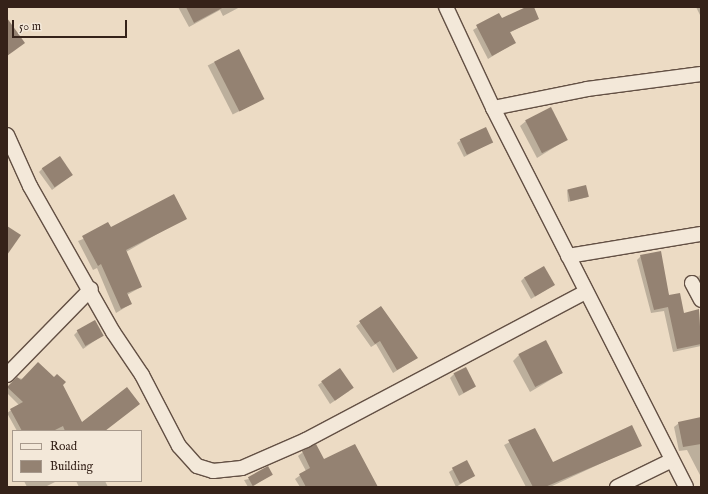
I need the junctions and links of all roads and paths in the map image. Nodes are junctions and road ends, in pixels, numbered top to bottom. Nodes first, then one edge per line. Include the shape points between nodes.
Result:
1 (446, 7) edge
2 (701, 74) edge
3 (493, 108) junction
4 (7, 135) edge
5 (701, 234) edge
6 (568, 256) junction
7 (692, 283) dead end
8 (91, 289) junction
9 (585, 292) junction
10 (701, 300) edge
11 (7, 375) edge
12 (672, 460) junction
13 (617, 487) edge
14 (686, 487) edge

1 - 3 street
2 - 3 street via 587,89
3 - 6 street
4 - 8 street via 30,186
5 - 6 street
6 - 9 street
7 - 10 street
8 - 9 street via 178,446 197,466 213,471 242,468 306,440
8 - 11 street
9 - 12 street
12 - 13 street
12 - 14 street

